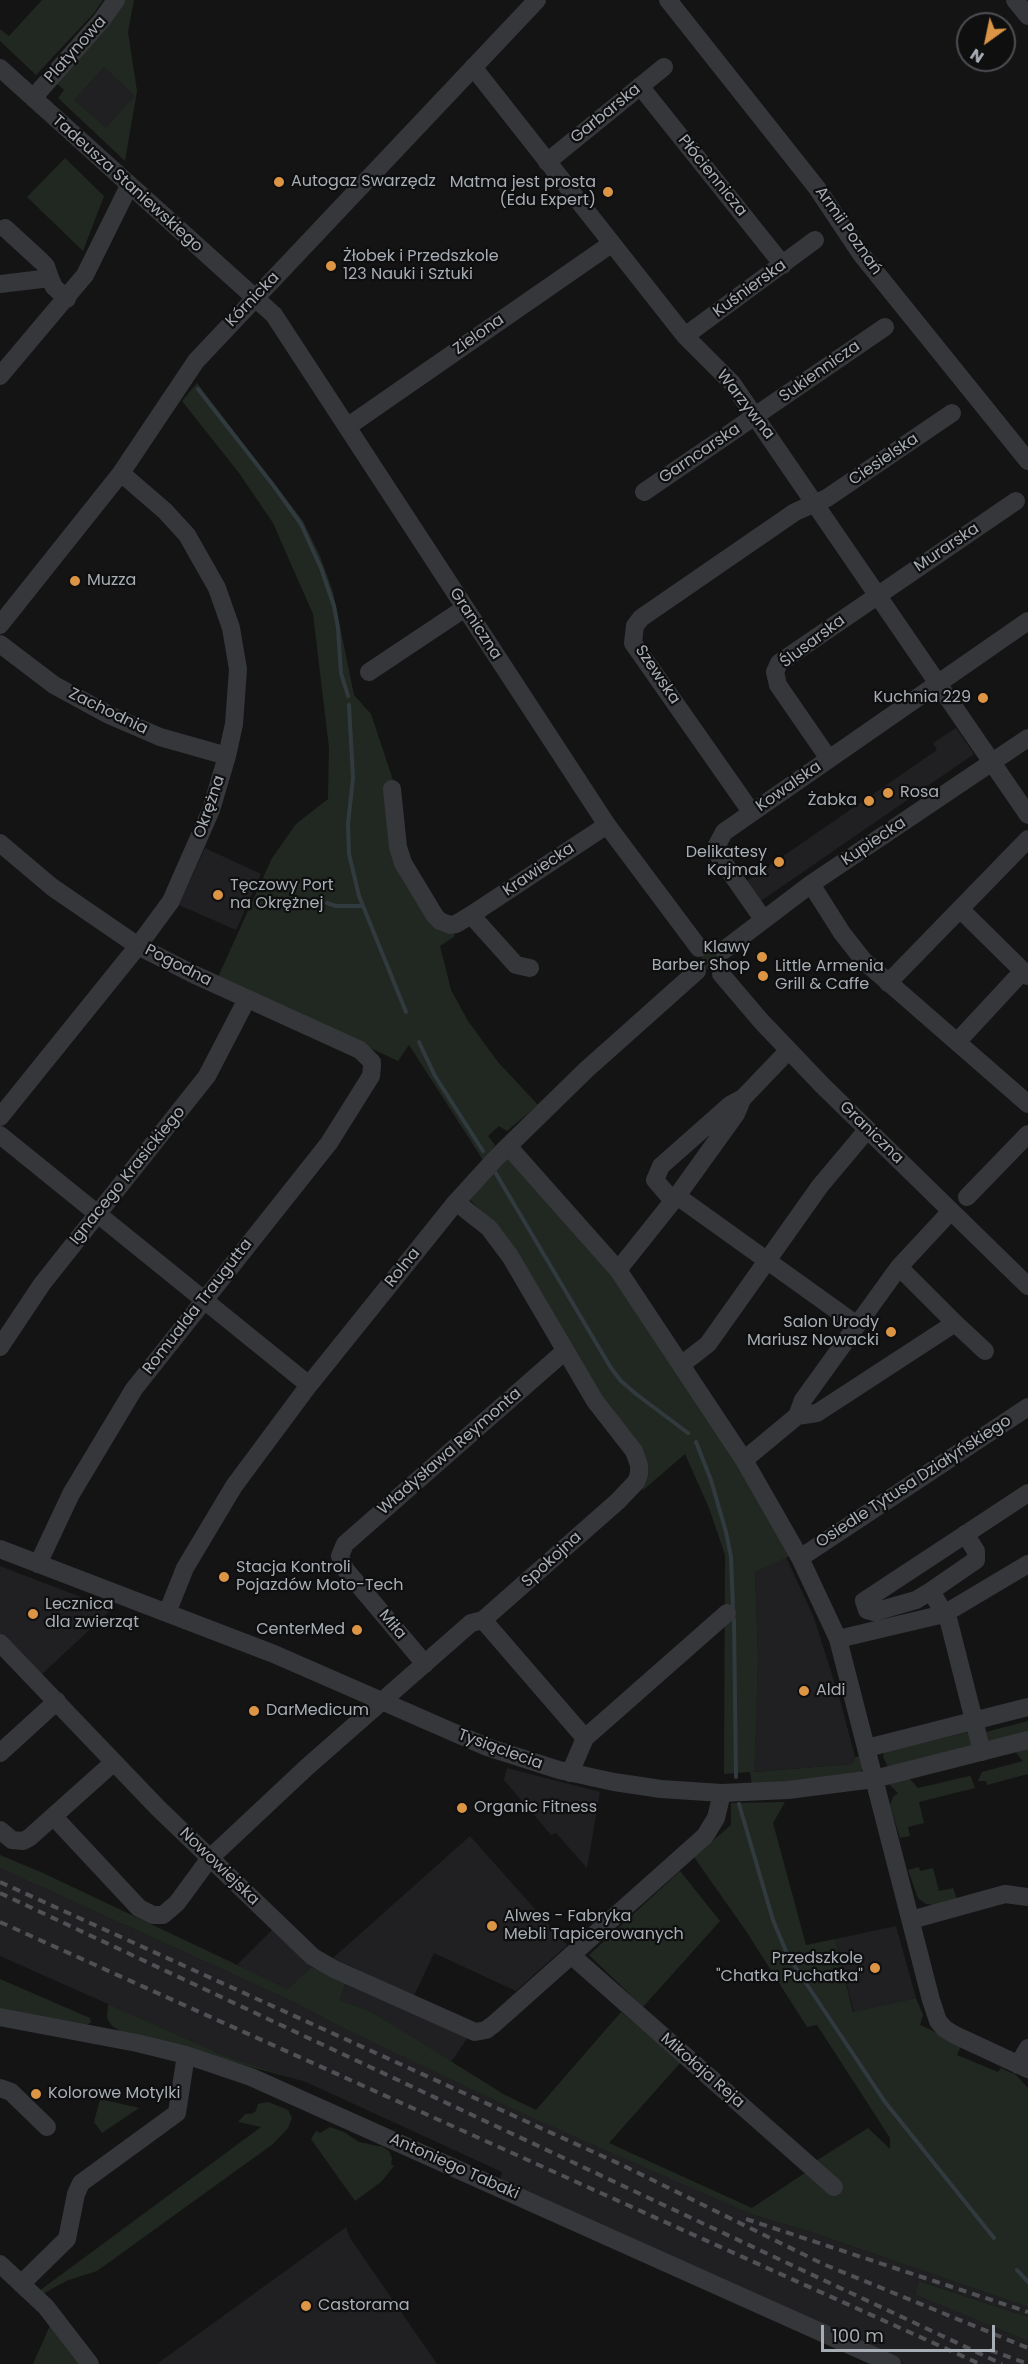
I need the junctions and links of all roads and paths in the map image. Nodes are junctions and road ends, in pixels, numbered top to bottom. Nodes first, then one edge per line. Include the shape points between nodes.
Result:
1 (116, 0) edge
2 (537, 0) edge
3 (668, 0) edge
4 (1016, 0) edge
5 (1028, 16) edge
6 (664, 66) dead end
7 (473, 67) junction
8 (0, 68) edge
9 (640, 86) junction
10 (33, 98) junction
11 (547, 162) junction
12 (129, 186) junction
13 (5, 228) dead end
14 (815, 240) dead end
15 (611, 244) junction
16 (783, 265) junction
17 (50, 278) junction
18 (0, 284) edge
19 (255, 298) junction
20 (67, 299) junction
21 (885, 327) dead end
22 (685, 336) junction
23 (0, 376) edge
24 (952, 414) dead end
25 (756, 416) junction
26 (347, 427) junction
27 (1028, 461) edge
28 (121, 473) junction
29 (644, 492) dead end
30 (1016, 501) dead end
31 (815, 503) junction
32 (878, 595) junction
33 (465, 608) junction
34 (1028, 621) edge
35 (0, 625) edge
36 (0, 644) edge
37 (369, 672) dead end
38 (939, 682) junction
39 (1028, 738) edge
40 (227, 756) junction
41 (829, 759) junction
42 (991, 762) junction
43 (392, 789) dead end
44 (752, 813) junction
45 (1028, 815) edge
46 (608, 825) junction
47 (1028, 840) edge
48 (4, 854) edge
49 (812, 884) junction
50 (960, 909) junction
51 (471, 915) junction
52 (763, 919) junction
53 (138, 946) junction
54 (699, 948) junction
55 (724, 950) junction
56 (530, 968) dead end
57 (698, 971) junction
58 (1026, 973) edge
59 (721, 974) junction
60 (888, 983) junction
61 (247, 999) junction
62 (957, 1042) junction
63 (789, 1051) junction
64 (372, 1062) joint
65 (743, 1098) junction
66 (1026, 1098) edge
67 (0, 1117) edge
68 (867, 1130) junction
69 (1028, 1134) edge
70 (0, 1135) edge
71 (508, 1146) junction
72 (967, 1197) dead end
73 (675, 1199) junction
74 (456, 1202) junction
75 (951, 1211) junction
76 (98, 1214) junction
77 (767, 1261) junction
78 (899, 1267) junction
79 (618, 1269) junction
80 (1028, 1286) edge
81 (204, 1299) junction
82 (955, 1323) junction
83 (857, 1325) junction
84 (0, 1347) edge
85 (565, 1351) junction
86 (985, 1351) dead end
87 (681, 1365) junction
88 (309, 1385) junction
89 (1028, 1407) edge
90 (797, 1416) junction
91 (744, 1460) junction
92 (1028, 1493) edge
93 (965, 1534) junction
94 (0, 1549) edge
95 (340, 1556) joint
96 (800, 1558) junction
97 (38, 1564) junction
98 (1028, 1564) edge
99 (931, 1591) junction
100 (167, 1613) junction
101 (728, 1613) dead end
102 (944, 1614) junction
103 (483, 1620) junction
104 (838, 1639) junction
105 (0, 1643) edge
106 (425, 1664) junction
107 (57, 1701) junction
108 (383, 1701) junction
109 (1028, 1707) edge
110 (975, 1720) junction
111 (585, 1738) junction
112 (1028, 1740) edge
113 (867, 1748) junction
114 (982, 1752) junction
115 (0, 1753) edge
116 (114, 1762) junction
117 (570, 1773) junction
118 (874, 1779) junction
119 (722, 1793) junction
120 (54, 1817) junction
121 (0, 1830) edge
122 (210, 1858) junction
123 (1028, 1897) edge
124 (911, 1920) junction
125 (571, 1955) junction
126 (0, 2017) edge
127 (1028, 2048) edge
128 (186, 2055) junction
129 (1023, 2067) edge
130 (0, 2088) edge
131 (47, 2127) dead end
132 (834, 2187) dead end
133 (0, 2264) edge
134 (21, 2284) junction
135 (90, 2364) edge
136 (892, 2364) edge

1 - 10 street, Platynowa
2 - 7 street, Kórnicka
3 - 27 street, Armii Poznań via 818,188 861,254
4 - 5 street
6 - 9 street, Garbarska
7 - 11 street, Warzywna
7 - 19 street, Kórnicka
8 - 10 street, Tadeusza Staniewskiego
9 - 11 street, Garbarska
9 - 16 street, Płóciennicza
10 - 12 street, Tadeusza Staniewskiego
11 - 15 street, Warzywna
12 - 19 street, Tadeusza Staniewskiego
12 - 20 street via 94,259
13 - 17 street via 46,266
14 - 16 street, Kuśnierska
15 - 22 street, Warzywna
15 - 26 street, Zielona
16 - 22 street, Kuśnierska
17 - 18 street
17 - 20 street
19 - 26 street, Graniczna via 274,315
19 - 28 street, Kórnicka via 189,369
20 - 23 street
21 - 25 street, Sukiennicza
22 - 25 street, Warzywna via 732,383
24 - 31 street, Ciesielska
25 - 29 street, Garncarska
25 - 31 street, Warzywna
26 - 33 street, Graniczna
28 - 35 street, Kórnicka
28 - 40 street, Okrężna via 187,535 209,570 226,610 238,685
30 - 32 street, Murarska
31 - 32 street, Warzywna
31 - 44 street, Szewska via 795,512 641,618 633,632 633,643
32 - 38 street, Warzywna
32 - 41 street, Ślusarska via 783,659 775,672 778,685
33 - 37 street
33 - 46 street, Graniczna
34 - 38 street, Kowalska
36 - 40 street, Zachodnia via 54,685 84,702 141,729
38 - 41 street, Kowalska
38 - 42 street, Warzywna
39 - 42 street, Kupiecka
40 - 53 street, Okrężna via 197,846 171,901
41 - 44 street, Kowalska
42 - 45 street, Warzywna
42 - 49 street, Kupiecka
43 - 51 street, Krawiecka via 403,863 429,907 446,924 456,924
44 - 52 street, Kowalska via 724,832 716,848
46 - 51 street, Krawiecka
46 - 54 street, Graniczna
47 - 50 street
48 - 53 street, Pogodna
49 - 52 street, Kupiecka
49 - 60 street via 851,945
50 - 58 street
50 - 60 street
51 - 56 street via 516,965
52 - 55 street, Kupiecka
53 - 61 street, Pogodna
53 - 67 street, Okrężna
54 - 55 street via 713,943
54 - 57 street via 694,958
55 - 59 street via 727,964
57 - 59 street via 710,977
57 - 71 street, Rolna via 585,1070
58 - 62 street
59 - 63 street, Graniczna
60 - 62 street
61 - 64 street, Pogodna via 360,1050
61 - 76 street, Ignacego Krasickiego via 207,1076
62 - 66 street
63 - 65 street
63 - 68 street, Graniczna
64 - 81 street, Romualda Traugutta via 371,1076 329,1143
65 - 73 street via 736,1114
65 - 73 street via 730,1105 658,1172 657,1185
68 - 75 street, Graniczna
68 - 77 street via 820,1186
69 - 72 street
70 - 76 street
71 - 74 street, Rolna
71 - 79 street, Osiedle Tytusa Działyńskiego
73 - 77 street
73 - 79 street
74 - 85 street, Spokojna via 499,1240
74 - 88 street, Rolna
75 - 78 street
75 - 80 street, Graniczna
76 - 81 street
76 - 84 street, Ignacego Krasickiego via 42,1284
77 - 83 street
77 - 87 street via 708,1344
78 - 82 street
78 - 83 street
79 - 87 street, Osiedle Tytusa Działyńskiego
81 - 88 street
81 - 97 street, Romualda Traugutta via 112,1422 70,1494
82 - 86 street
82 - 90 street via 817,1413
83 - 90 street
85 - 95 street, Władysława Reymonta via 345,1544
85 - 103 street, Spokojna via 595,1401 634,1451 639,1474 632,1488
87 - 91 street, Osiedle Tytusa Działyńskiego
88 - 100 street, Rolna via 234,1486 185,1568
89 - 96 street, Osiedle Tytusa Działyńskiego
90 - 91 street
91 - 96 street, Osiedle Tytusa Działyńskiego
92 - 93 street
93 - 99 street via 976,1551 976,1560
93 - 99 street via 866,1598 865,1607 874,1612 916,1600
94 - 97 street, Tysiąclecia
95 - 106 street, Miła via 345,1569
96 - 104 street, Osiedle Tytusa Działyńskiego
97 - 100 street, Tysiąclecia
98 - 102 street
99 - 102 street
100 - 108 street, Tysiąclecia
101 - 111 street
102 - 104 street
102 - 110 street
103 - 106 street, Spokojna via 471,1623
103 - 111 street
104 - 113 street, Osiedle Tytusa Działyńskiego
105 - 107 street, Nowowiejska
106 - 108 street, Spokojna
107 - 115 street
107 - 116 street, Nowowiejska
108 - 117 street, Tysiąclecia via 487,1747
108 - 122 street, Spokojna
109 - 110 street
110 - 113 street
110 - 114 street
111 - 117 street
112 - 114 street, Tysiąclecia
113 - 118 street, Osiedle Tytusa Działyńskiego
114 - 118 street, Tysiąclecia
116 - 120 street
116 - 122 street, Nowowiejska
117 - 119 street, Tysiąclecia via 639,1786
118 - 119 street, Tysiąclecia via 788,1790
118 - 124 street, Osiedle Tytusa Działyńskiego
119 - 125 street via 716,1818 705,1836
120 - 121 street via 23,1841 12,1840
120 - 122 street, Spokojna via 135,1905 153,1915 169,1911
122 - 125 street, Nowowiejska via 321,1962 460,2027 480,2032 494,2024
123 - 124 street via 1005,1894
124 - 129 street, Osiedle Tytusa Działyńskiego via 938,2020 955,2035
125 - 132 street, Mikołaja Reja
126 - 128 street, Antoniego Tabaki
127 - 129 street
128 - 134 street via 177,2114 80,2184 67,2238
128 - 136 street, Antoniego Tabaki via 317,2105
130 - 131 street via 11,2092
133 - 134 street
134 - 135 street via 50,2311

